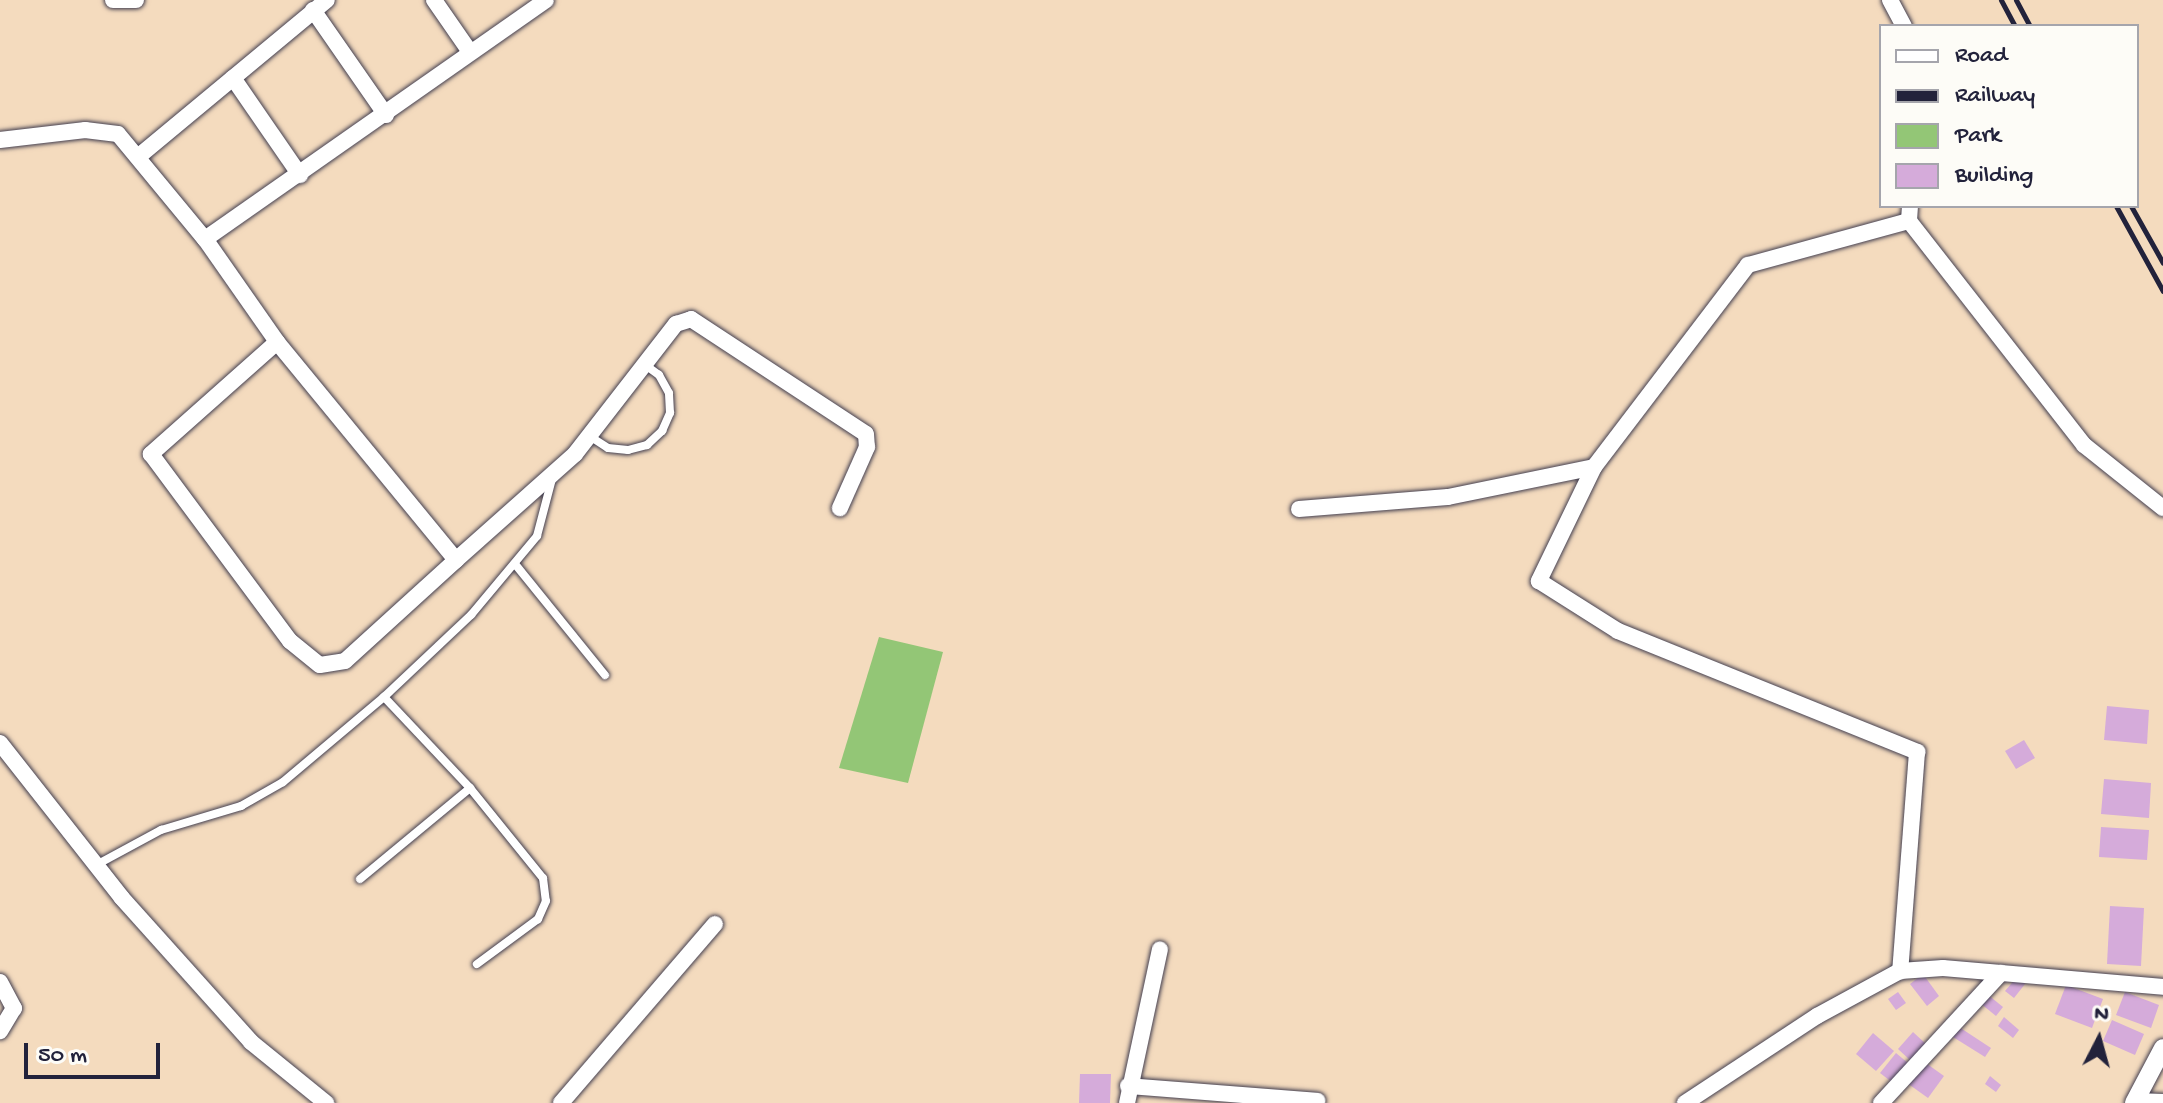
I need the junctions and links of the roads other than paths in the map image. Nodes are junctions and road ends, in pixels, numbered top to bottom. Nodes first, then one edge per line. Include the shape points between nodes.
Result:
1 (113, 0) edge
2 (136, 0) edge
3 (434, 0) edge
4 (546, 0) edge
5 (1890, 0) edge
6 (320, 5) edge
7 (1903, 24) edge
8 (470, 52) junction
9 (233, 78) junction
10 (386, 115) junction
11 (0, 140) edge
12 (139, 156) junction
13 (300, 175) junction
14 (1909, 214) edge
15 (205, 239) junction
16 (277, 342) junction
17 (643, 363) junction
18 (591, 437) junction
19 (1594, 467) junction
20 (553, 474) junction
21 (840, 508) dead end
22 (2163, 508) edge
23 (1299, 509) dead end
24 (456, 560) junction
25 (515, 564) junction
26 (605, 675) dead end
27 (384, 697) junction
28 (0, 743) edge
29 (470, 788) junction
30 (98, 864) junction
31 (360, 879) dead end
32 (715, 924) dead end
33 (1160, 949) dead end
34 (477, 964) dead end
35 (1900, 971) junction
36 (2001, 973) junction
37 (0, 982) edge
38 (2163, 987) edge
39 (0, 1031) edge
40 (2163, 1048) edge
41 (1127, 1094) edge
42 (1317, 1101) edge
43 (2135, 1102) edge
44 (2163, 1102) edge
45 (326, 1103) edge
46 (561, 1103) edge
47 (1685, 1103) edge
48 (1881, 1103) edge

1 - 2 street
3 - 8 street
4 - 8 street
5 - 7 street
6 - 9 street
6 - 10 street
8 - 10 street
9 - 12 street
9 - 13 street
10 - 13 street
11 - 12 street via 85,130 118,134
12 - 15 street
13 - 15 street
14 - 19 street via 1748,265
14 - 22 street via 2084,445
15 - 16 street
16 - 24 street
16 - 24 street via 151,454 290,641 320,665 345,661
17 - 18 street
17 - 18 lane via 659,375 669,393 670,413 662,431 647,445 628,450 608,448
17 - 21 street via 676,324 698,321 866,434 867,447
18 - 20 street
19 - 23 street via 1448,497
19 - 35 street via 1539,581 1618,631 1917,752
20 - 24 street
20 - 25 lane via 548,510 537,536
25 - 26 lane
25 - 27 lane
27 - 29 lane
27 - 30 lane via 283,782 241,806 161,830
28 - 30 street
29 - 31 lane
29 - 34 lane via 547,889 538,919
30 - 45 street via 251,1042
32 - 46 street
33 - 41 street
35 - 36 street
35 - 47 street via 1817,1016
36 - 38 street
36 - 48 street
37 - 39 street via 14,1008
40 - 43 street
41 - 42 street
43 - 44 street

